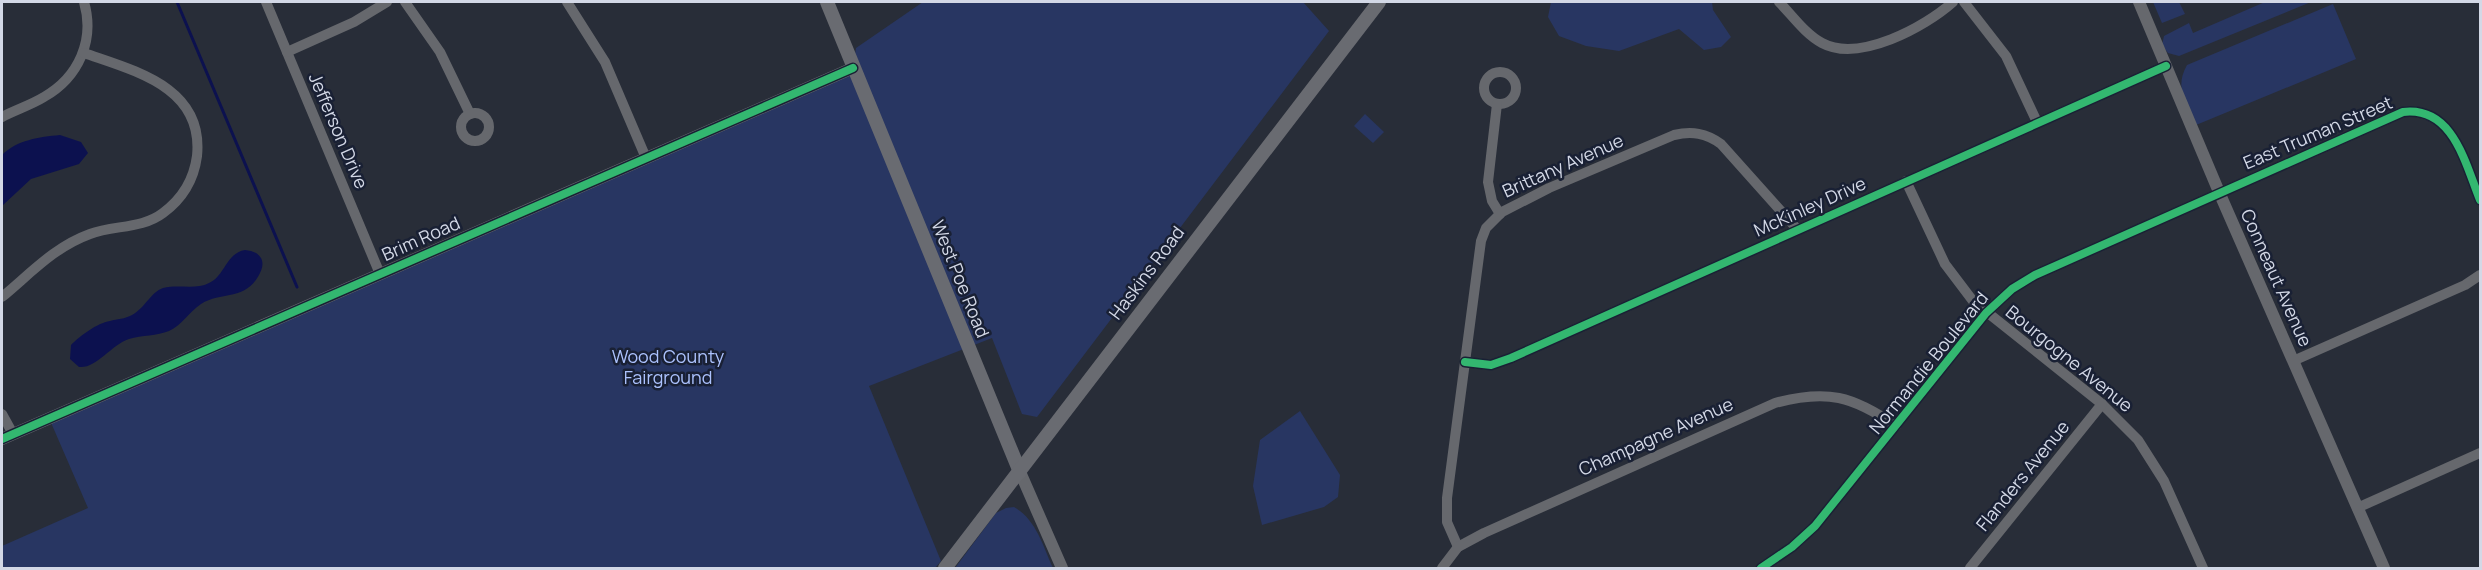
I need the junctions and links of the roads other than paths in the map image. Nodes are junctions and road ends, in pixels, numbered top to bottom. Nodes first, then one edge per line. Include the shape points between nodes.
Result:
1 (84, 2) edge
2 (266, 2) edge
3 (387, 2) edge
4 (405, 2) edge
5 (567, 2) edge
6 (827, 2) edge
7 (1379, 2) edge
8 (1779, 2) edge
9 (1953, 2) edge
10 (1964, 2) edge
11 (2139, 2) edge
12 (287, 52) junction
13 (84, 53) junction
14 (2166, 66) junction
15 (853, 68) junction
16 (1497, 104) dead end
17 (470, 114) dead end
18 (2, 117) edge
19 (2037, 123) junction
20 (646, 158) junction
21 (1906, 181) junction
22 (2219, 192) junction
23 (2481, 200) edge
24 (1500, 214) junction
25 (1798, 230) junction
26 (380, 274) junction
27 (2481, 275) edge
28 (2, 297) edge
29 (1986, 313) junction
30 (2293, 361) junction
31 (1465, 362) junction
32 (2102, 404) junction
33 (2, 414) edge
34 (1896, 426) junction
35 (5, 436) edge
36 (2481, 453) edge
37 (1020, 472) junction
38 (2357, 508) junction
39 (1458, 547) junction
40 (945, 568) edge
41 (1062, 568) edge
42 (1442, 568) edge
43 (1761, 568) edge
44 (1970, 568) edge
45 (2203, 568) edge
46 (2384, 568) edge

1 - 13 street via 88,22
2 - 12 street, Jefferson Drive
3 - 12 street via 354,22
4 - 17 street via 440,52
5 - 20 street via 605,62
6 - 15 main road, West Poe Road
7 - 37 main road, Haskins Road
8 - 9 street via 1817,40 1848,51 1872,46 1912,28
10 - 19 street via 2006,56
11 - 14 street, Conneaut Avenue
12 - 26 street, Jefferson Drive
13 - 18 street via 60,86
13 - 28 street via 154,79 178,98 191,117 197,139 192,177 178,200 161,215 148,222 106,229 76,240 50,256
14 - 19 street, McKinley Drive
14 - 22 street, Conneaut Avenue
15 - 20 street, Brim Road
15 - 37 main road, West Poe Road
16 - 24 street via 1488,182
19 - 21 street, McKinley Drive
20 - 26 street, Brim Road
21 - 25 street, McKinley Drive
21 - 29 street, Bourgogne Avenue via 1945,264
22 - 23 street, East Truman Street via 2394,114 2411,111 2431,114 2446,126 2456,140
22 - 29 street, Normandie Boulevard via 2035,274
22 - 30 street, Conneaut Avenue
24 - 25 street, Brittany Avenue via 1549,188 1674,135 1690,132 1719,143
24 - 31 street, Brittany Avenue via 1486,228 1481,241
25 - 31 street, McKinley Drive via 1511,358 1491,365
26 - 35 street, Brim Road
27 - 30 street
29 - 32 street, Bourgogne Avenue
29 - 34 street, Normandie Boulevard
30 - 38 street, Conneaut Avenue
31 - 39 street, Brittany Avenue via 1446,514 1448,530
32 - 44 street, Flanders Avenue
32 - 45 street, Bourgogne Avenue via 2152,460
33 - 35 street
34 - 39 street, Champagne Avenue via 1870,408 1842,397 1797,397 1740,418
34 - 43 street, Normandie Boulevard via 1815,526
36 - 38 street
37 - 40 main road, Haskins Road
37 - 41 street, West Poe Road
38 - 46 street, Conneaut Avenue
39 - 42 street, Champagne Avenue

